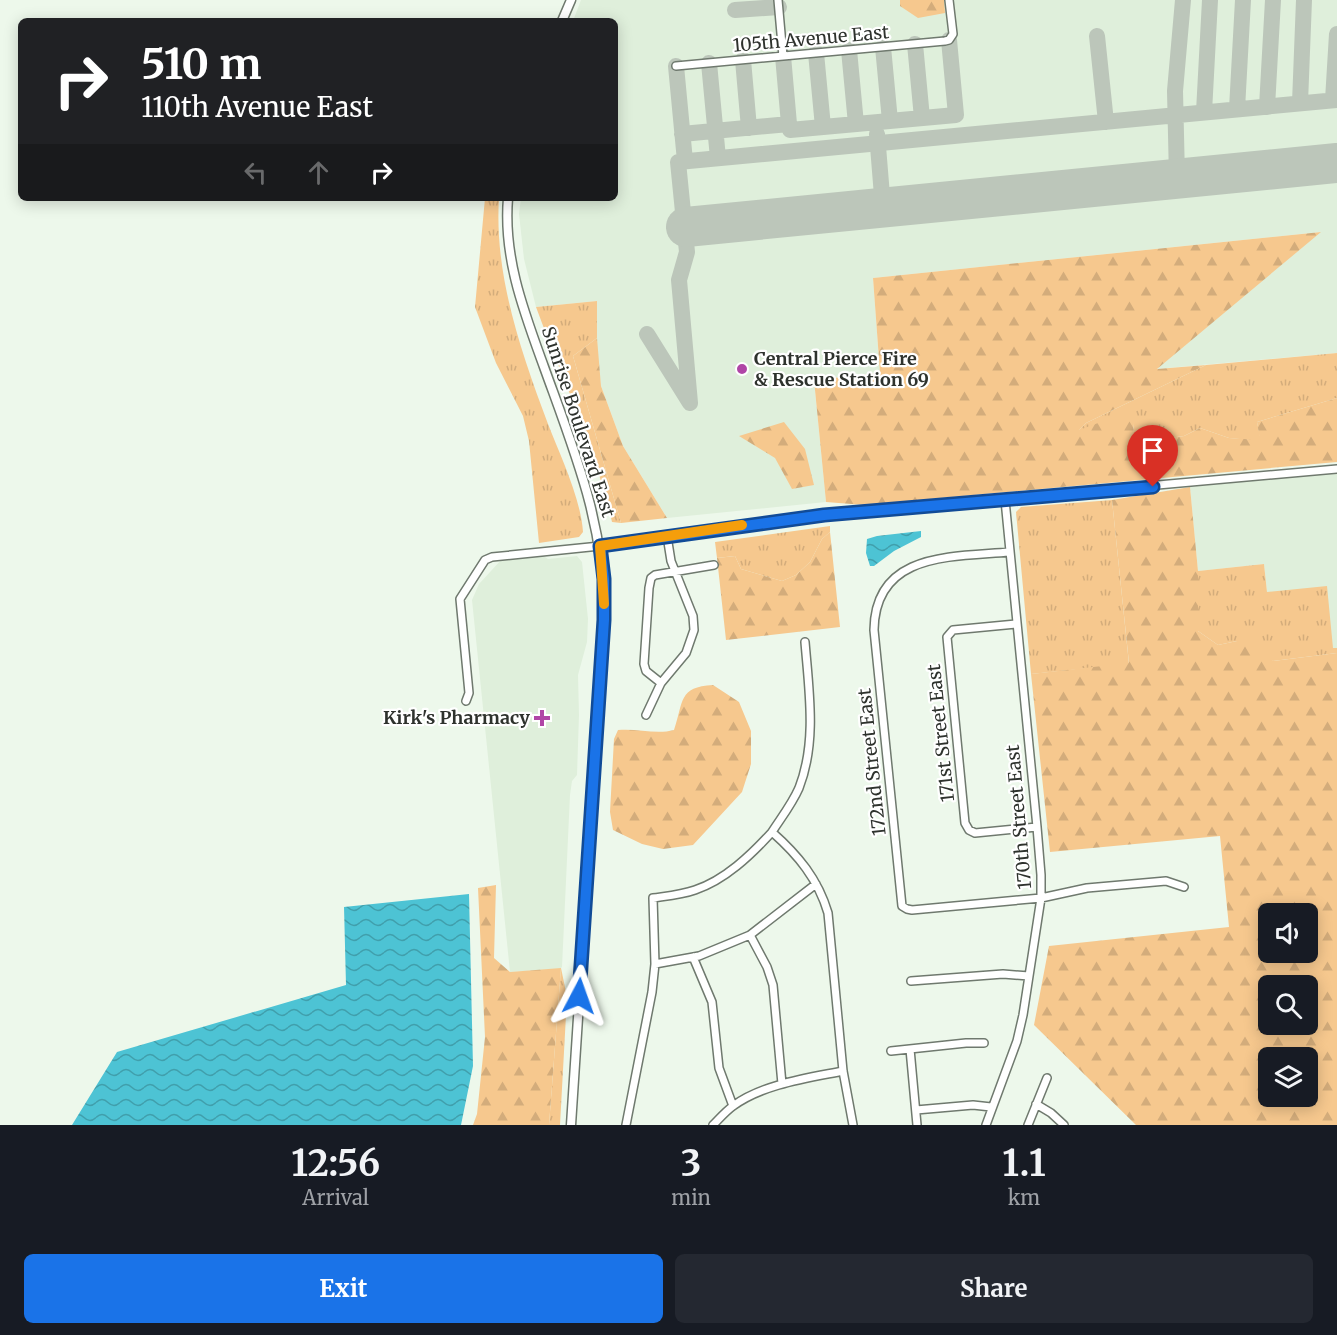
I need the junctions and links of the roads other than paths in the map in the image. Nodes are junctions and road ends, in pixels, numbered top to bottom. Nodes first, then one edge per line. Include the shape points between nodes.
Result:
1 (571, 0) edge
2 (778, 0) edge
3 (949, 0) edge
4 (563, 18) edge
5 (783, 56) junction
6 (676, 66) dead end
7 (508, 201) edge
8 (1337, 469) edge
9 (1005, 500) junction
10 (667, 536) junction
11 (600, 546) junction
12 (1009, 552) junction
13 (714, 566) dead end
14 (674, 572) junction
15 (1016, 624) junction
16 (805, 642) dead end
17 (661, 683) junction
18 (466, 701) dead end
19 (646, 715) dead end
20 (1037, 827) junction
21 (772, 831) junction
22 (816, 884) junction
23 (1184, 887) dead end
24 (1041, 898) junction
25 (750, 935) junction
26 (693, 957) junction
27 (655, 964) junction
28 (1029, 976) junction
29 (911, 981) dead end
30 (984, 1043) dead end
31 (910, 1049) junction
32 (891, 1051) dead end
33 (843, 1071) junction
34 (1047, 1078) dead end
35 (782, 1084) junction
36 (1036, 1104) junction
37 (733, 1106) junction
38 (991, 1107) junction
39 (916, 1110) junction
40 (571, 1125) edge
41 (626, 1125) edge
42 (713, 1125) edge
43 (853, 1125) edge
44 (917, 1125) edge
45 (986, 1125) edge
46 (1028, 1125) edge
47 (1064, 1125) edge

1 - 4 main road
2 - 5 street
3 - 5 street, 105th Avenue East via 953,34 949,40
5 - 6 street, 105th Avenue East
7 - 11 main road, Sunrise Boulevard East via 510,256 518,295 580,467
8 - 9 street
9 - 10 street via 824,515
9 - 12 street, 170th Street East
10 - 11 street
10 - 14 street
11 - 18 street via 485,560 460,599
11 - 40 main road, Sunrise Boulevard East via 604,620
12 - 15 street, 170th Street East
12 - 24 street, 172nd Street East via 918,563 904,570 885,589 875,613 874,630 882,718 903,908
13 - 14 street
14 - 17 street via 693,616 694,630 686,652
14 - 17 street via 651,578 649,588 644,664 646,671
15 - 20 street, 170th Street East
15 - 20 street, 171st Street East via 952,630 947,637 965,823 969,830 983,832
16 - 21 street via 810,731 804,771 798,790
17 - 19 street
20 - 24 street, 170th Street East
21 - 22 street via 800,858
21 - 27 street via 755,850 705,886 653,898
22 - 25 street
22 - 33 street via 831,929
23 - 24 street via 1166,881 1087,888
24 - 28 street, 170th Street East
25 - 26 street
25 - 35 street via 773,985
26 - 27 street
26 - 37 street via 712,1002 719,1068
27 - 41 street
28 - 29 street via 1003,974
28 - 38 street, 170th Street East via 1017,1041
30 - 31 street
31 - 32 street
31 - 39 street
33 - 35 street
33 - 43 street
34 - 36 street
35 - 37 street
36 - 46 street
36 - 47 street
37 - 42 street
38 - 39 street
38 - 45 street, 170th Street East
39 - 44 street

